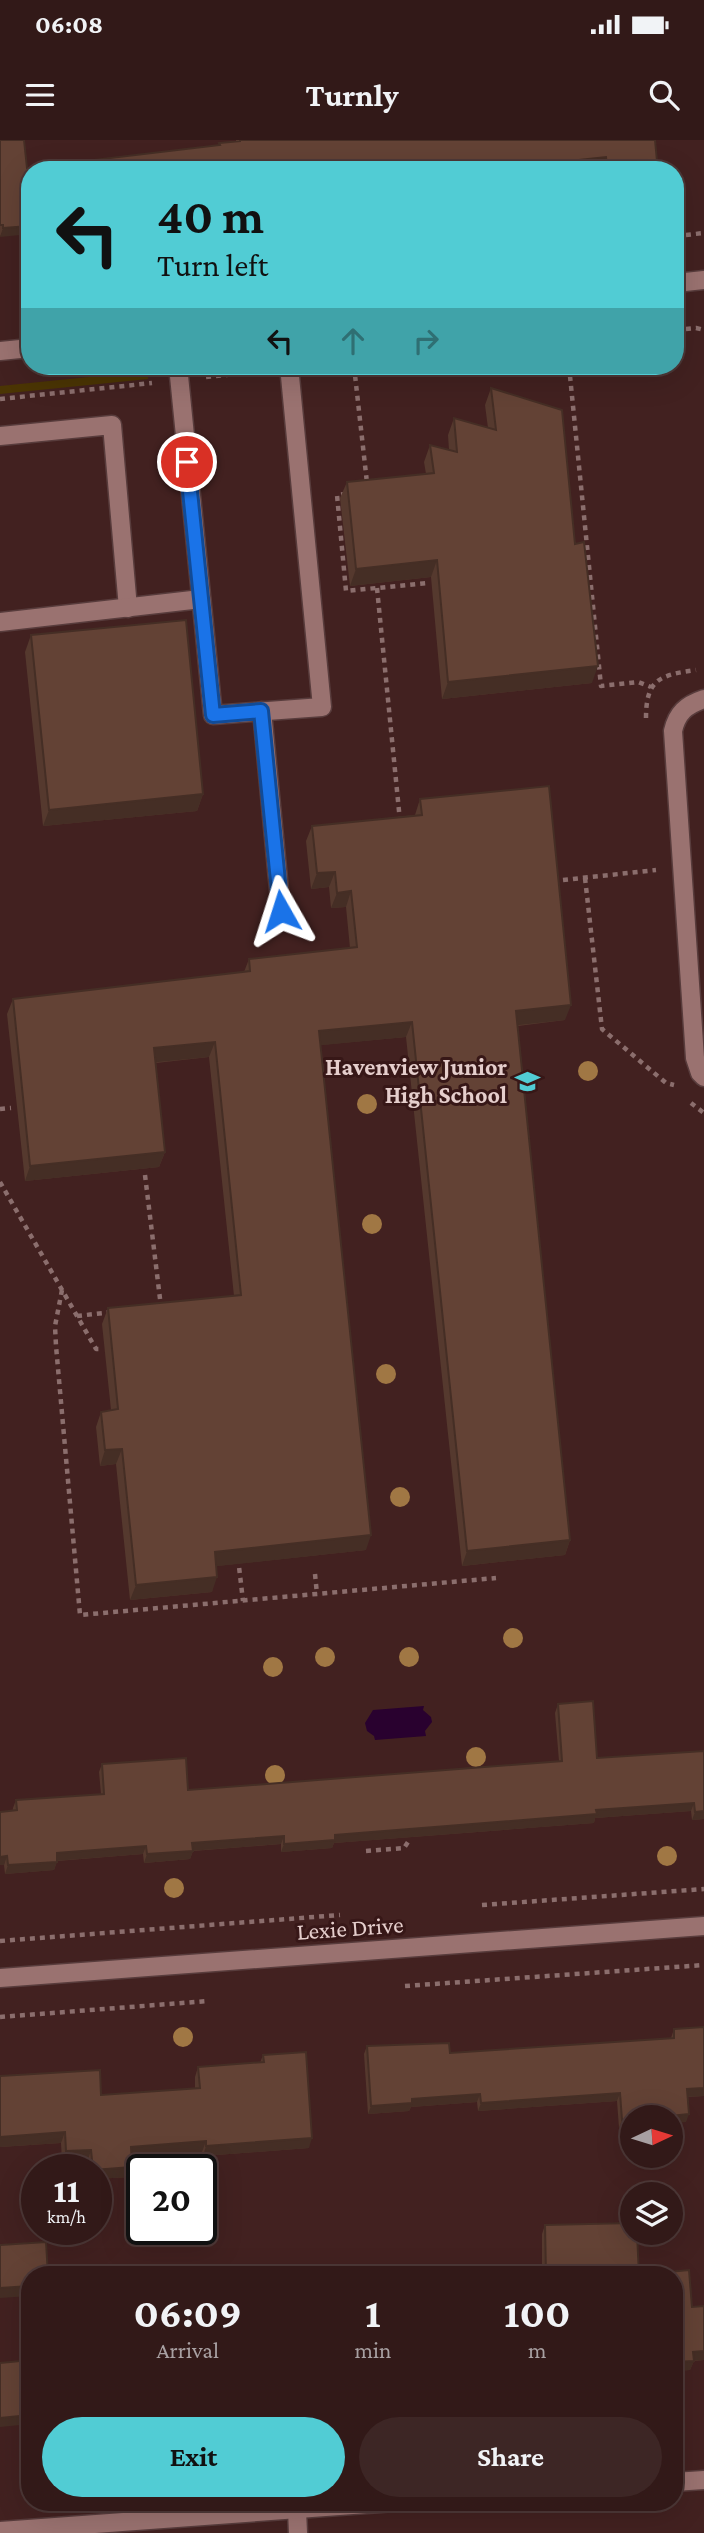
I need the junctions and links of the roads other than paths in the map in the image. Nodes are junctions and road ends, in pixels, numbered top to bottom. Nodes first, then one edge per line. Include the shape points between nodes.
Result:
1 (704, 280) edge
2 (684, 282) edge
3 (21, 349) edge
4 (0, 351) edge
5 (178, 375) edge
6 (290, 375) edge
7 (0, 436) edge
8 (201, 598) junction
9 (128, 608) junction
10 (0, 622) edge
11 (704, 699) edge
12 (261, 711) junction
13 (281, 911) dead end
14 (704, 1077) edge
15 (704, 1926) edge
16 (0, 1978) edge
17 (704, 2480) edge
18 (683, 2481) edge
19 (283, 2511) edge
20 (297, 2511) edge
21 (0, 2531) edge
22 (298, 2533) edge

1 - 2 street
3 - 4 street
5 - 8 street
6 - 12 street via 322,707
7 - 9 street via 111,425
8 - 9 street
8 - 12 street via 213,715
9 - 10 street
11 - 14 street via 676,716 673,732 695,1058
12 - 13 street
15 - 16 street, Lexie Drive
17 - 18 street
19 - 21 street
20 - 22 street

